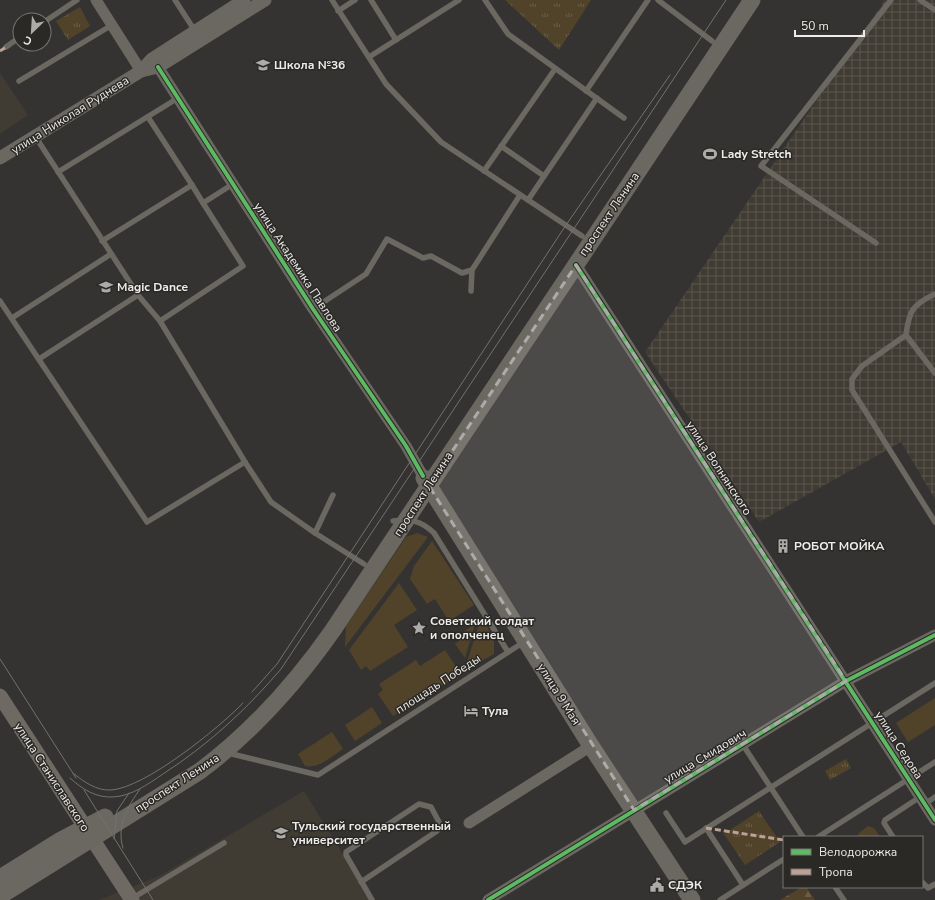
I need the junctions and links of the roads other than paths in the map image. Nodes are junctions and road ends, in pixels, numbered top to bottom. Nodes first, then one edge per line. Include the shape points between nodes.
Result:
1 (77, 0) edge
2 (175, 0) edge
3 (244, 0) edge
4 (265, 0) edge
5 (332, 0) edge
6 (355, 0) edge
7 (371, 0) edge
8 (459, 0) edge
9 (485, 0) edge
10 (648, 0) edge
11 (658, 0) edge
12 (739, 0) edge
13 (752, 0) edge
14 (891, 0) edge
15 (920, 0) edge
16 (99, 1) edge
17 (935, 10) edge
18 (338, 11) junction
19 (52, 17) edge
20 (112, 25) junction
21 (195, 32) junction
22 (396, 40) junction
23 (712, 41) junction
24 (12, 43) edge
25 (6, 47) dead end
26 (369, 57) junction
27 (158, 68) junction
28 (555, 68) junction
29 (141, 71) junction
30 (19, 81) dead end
31 (586, 91) junction
32 (178, 98) junction
33 (597, 98) junction
34 (148, 117) junction
35 (624, 118) dead end
36 (35, 136) junction
37 (501, 146) junction
38 (0, 158) edge
39 (484, 171) junction
40 (58, 172) junction
41 (544, 176) junction
42 (233, 184) junction
43 (192, 185) junction
44 (520, 195) junction
45 (528, 200) junction
46 (203, 203) junction
47 (582, 236) junction
48 (102, 241) junction
49 (876, 243) dead end
50 (111, 254) junction
51 (576, 265) junction
52 (472, 270) junction
53 (471, 291) dead end
54 (935, 294) edge
55 (138, 295) junction
56 (0, 301) edge
57 (313, 308) junction
58 (12, 318) junction
59 (160, 321) junction
60 (906, 335) junction
61 (39, 360) junction
62 (935, 372) edge
63 (244, 462) junction
64 (426, 481) junction
65 (333, 496) dead end
66 (400, 520) junction
67 (935, 522) edge
68 (315, 533) junction
69 (364, 564) junction
70 (935, 635) edge
71 (525, 641) junction
72 (508, 652) junction
73 (846, 681) junction
74 (935, 683) edge
75 (0, 696) edge
76 (872, 722) junction
77 (743, 745) junction
78 (591, 746) junction
79 (224, 753) junction
80 (935, 762) edge
81 (908, 778) junction
82 (770, 787) junction
83 (935, 797) edge
84 (922, 800) junction
85 (634, 810) junction
86 (666, 813) dead end
87 (935, 820) edge
88 (469, 823) dead end
89 (706, 828) junction
90 (88, 832) junction
91 (802, 836) edge
92 (820, 836) edge
93 (892, 836) edge
94 (224, 843) dead end
95 (783, 860) edge
96 (0, 878) edge
97 (361, 882) junction
98 (923, 884) edge
99 (935, 884) edge
100 (743, 885) junction
101 (836, 888) edge
102 (0, 896) edge
103 (131, 899) edge
104 (372, 900) edge
105 (488, 900) edge
106 (692, 900) edge
107 (720, 900) edge
108 (844, 900) edge

1 - 19 lane
2 - 21 lane
3 - 21 street, улица Николая Руднева
4 - 27 street, улица Николая Руднева
5 - 18 lane
6 - 18 lane
7 - 22 lane
8 - 22 lane
9 - 28 lane via 508,34
10 - 31 lane
11 - 23 lane
12 - 23 main road, проспект Ленина
13 - 51 main road, проспект Ленина
14 - 49 lane via 761,166
15 - 17 lane
16 - 20 street
18 - 26 lane
20 - 29 street
20 - 30 lane
21 - 29 street, улица Николая Руднева via 152,59
22 - 26 lane
23 - 47 main road, проспект Ленина
24 - 25 lane
26 - 39 lane via 386,84 441,142
27 - 29 street, улица Николая Руднева
27 - 32 street, улица Академика Павлова
28 - 31 lane
28 - 37 lane
29 - 36 street, улица Николая Руднева
31 - 33 lane
32 - 34 lane
32 - 42 street, улица Академика Павлова
33 - 35 lane
33 - 41 lane
34 - 40 lane
34 - 43 lane
36 - 38 street, улица Николая Руднева
36 - 40 lane
37 - 39 lane
37 - 41 lane
39 - 44 lane
40 - 48 lane
41 - 45 lane
42 - 46 lane
42 - 57 street, улица Академика Павлова
43 - 46 lane
43 - 48 lane
44 - 45 lane
44 - 52 lane
45 - 47 lane
46 - 59 lane via 243,266
47 - 64 main road, проспект Ленина
48 - 50 lane
50 - 55 lane
50 - 58 lane
51 - 64 main road, проспект Ленина
51 - 73 street, улица Волнянского
52 - 53 lane
52 - 57 lane via 462,273 431,256 423,258 387,239 366,274
54 - 60 lane via 920,301 909,316
55 - 59 lane
55 - 61 lane
56 - 58 lane
57 - 64 street, улица Академика Павлова via 406,446
58 - 61 lane
59 - 63 lane
60 - 62 lane
60 - 67 lane via 862,366 852,379 852,390
61 - 63 lane via 147,522
63 - 68 lane via 271,502
64 - 66 main road, проспект Ленина
64 - 71 main road, улица 9 Мая
65 - 68 lane
66 - 69 main road, проспект Ленина
66 - 72 lane via 418,522 434,533
66 - 79 main road, проспект Ленина via 333,630 311,661 291,686
68 - 69 lane
69 - 90 main road, проспект Ленина via 286,675 250,716 215,748 174,778
70 - 73 street, улица Смидович
71 - 72 lane, площадь Победы
71 - 78 main road, улица 9 Мая
72 - 79 lane, площадь Победы via 318,775
73 - 76 street, улица Седова
73 - 77 street, улица Смидович
74 - 76 lane
75 - 90 main road, улица Станиславского
76 - 81 street, улица Седова
76 - 82 lane
77 - 82 lane
77 - 85 street, улица Смидович
78 - 85 main road, улица 9 Мая
78 - 88 street
79 - 90 main road, проспект Ленина via 176,786
80 - 81 lane
81 - 84 street, улица Седова
81 - 92 lane
82 - 89 lane
82 - 91 lane
83 - 84 lane
84 - 87 street, улица Седова
84 - 93 lane via 885,820 884,823
85 - 105 street, улица Смидович
85 - 106 main road, улица 9 Мая
86 - 89 lane via 685,842
89 - 100 lane
90 - 96 main road, проспект Ленина via 61,840
90 - 102 main road, проспект Ленина
90 - 103 main road, улица Станиславского
94 - 103 lane
95 - 100 lane
97 - 97 lane via 437,831 439,822 431,807 419,804 348,849 346,856
97 - 104 lane
98 - 99 lane via 928,888
100 - 107 lane
101 - 108 lane

